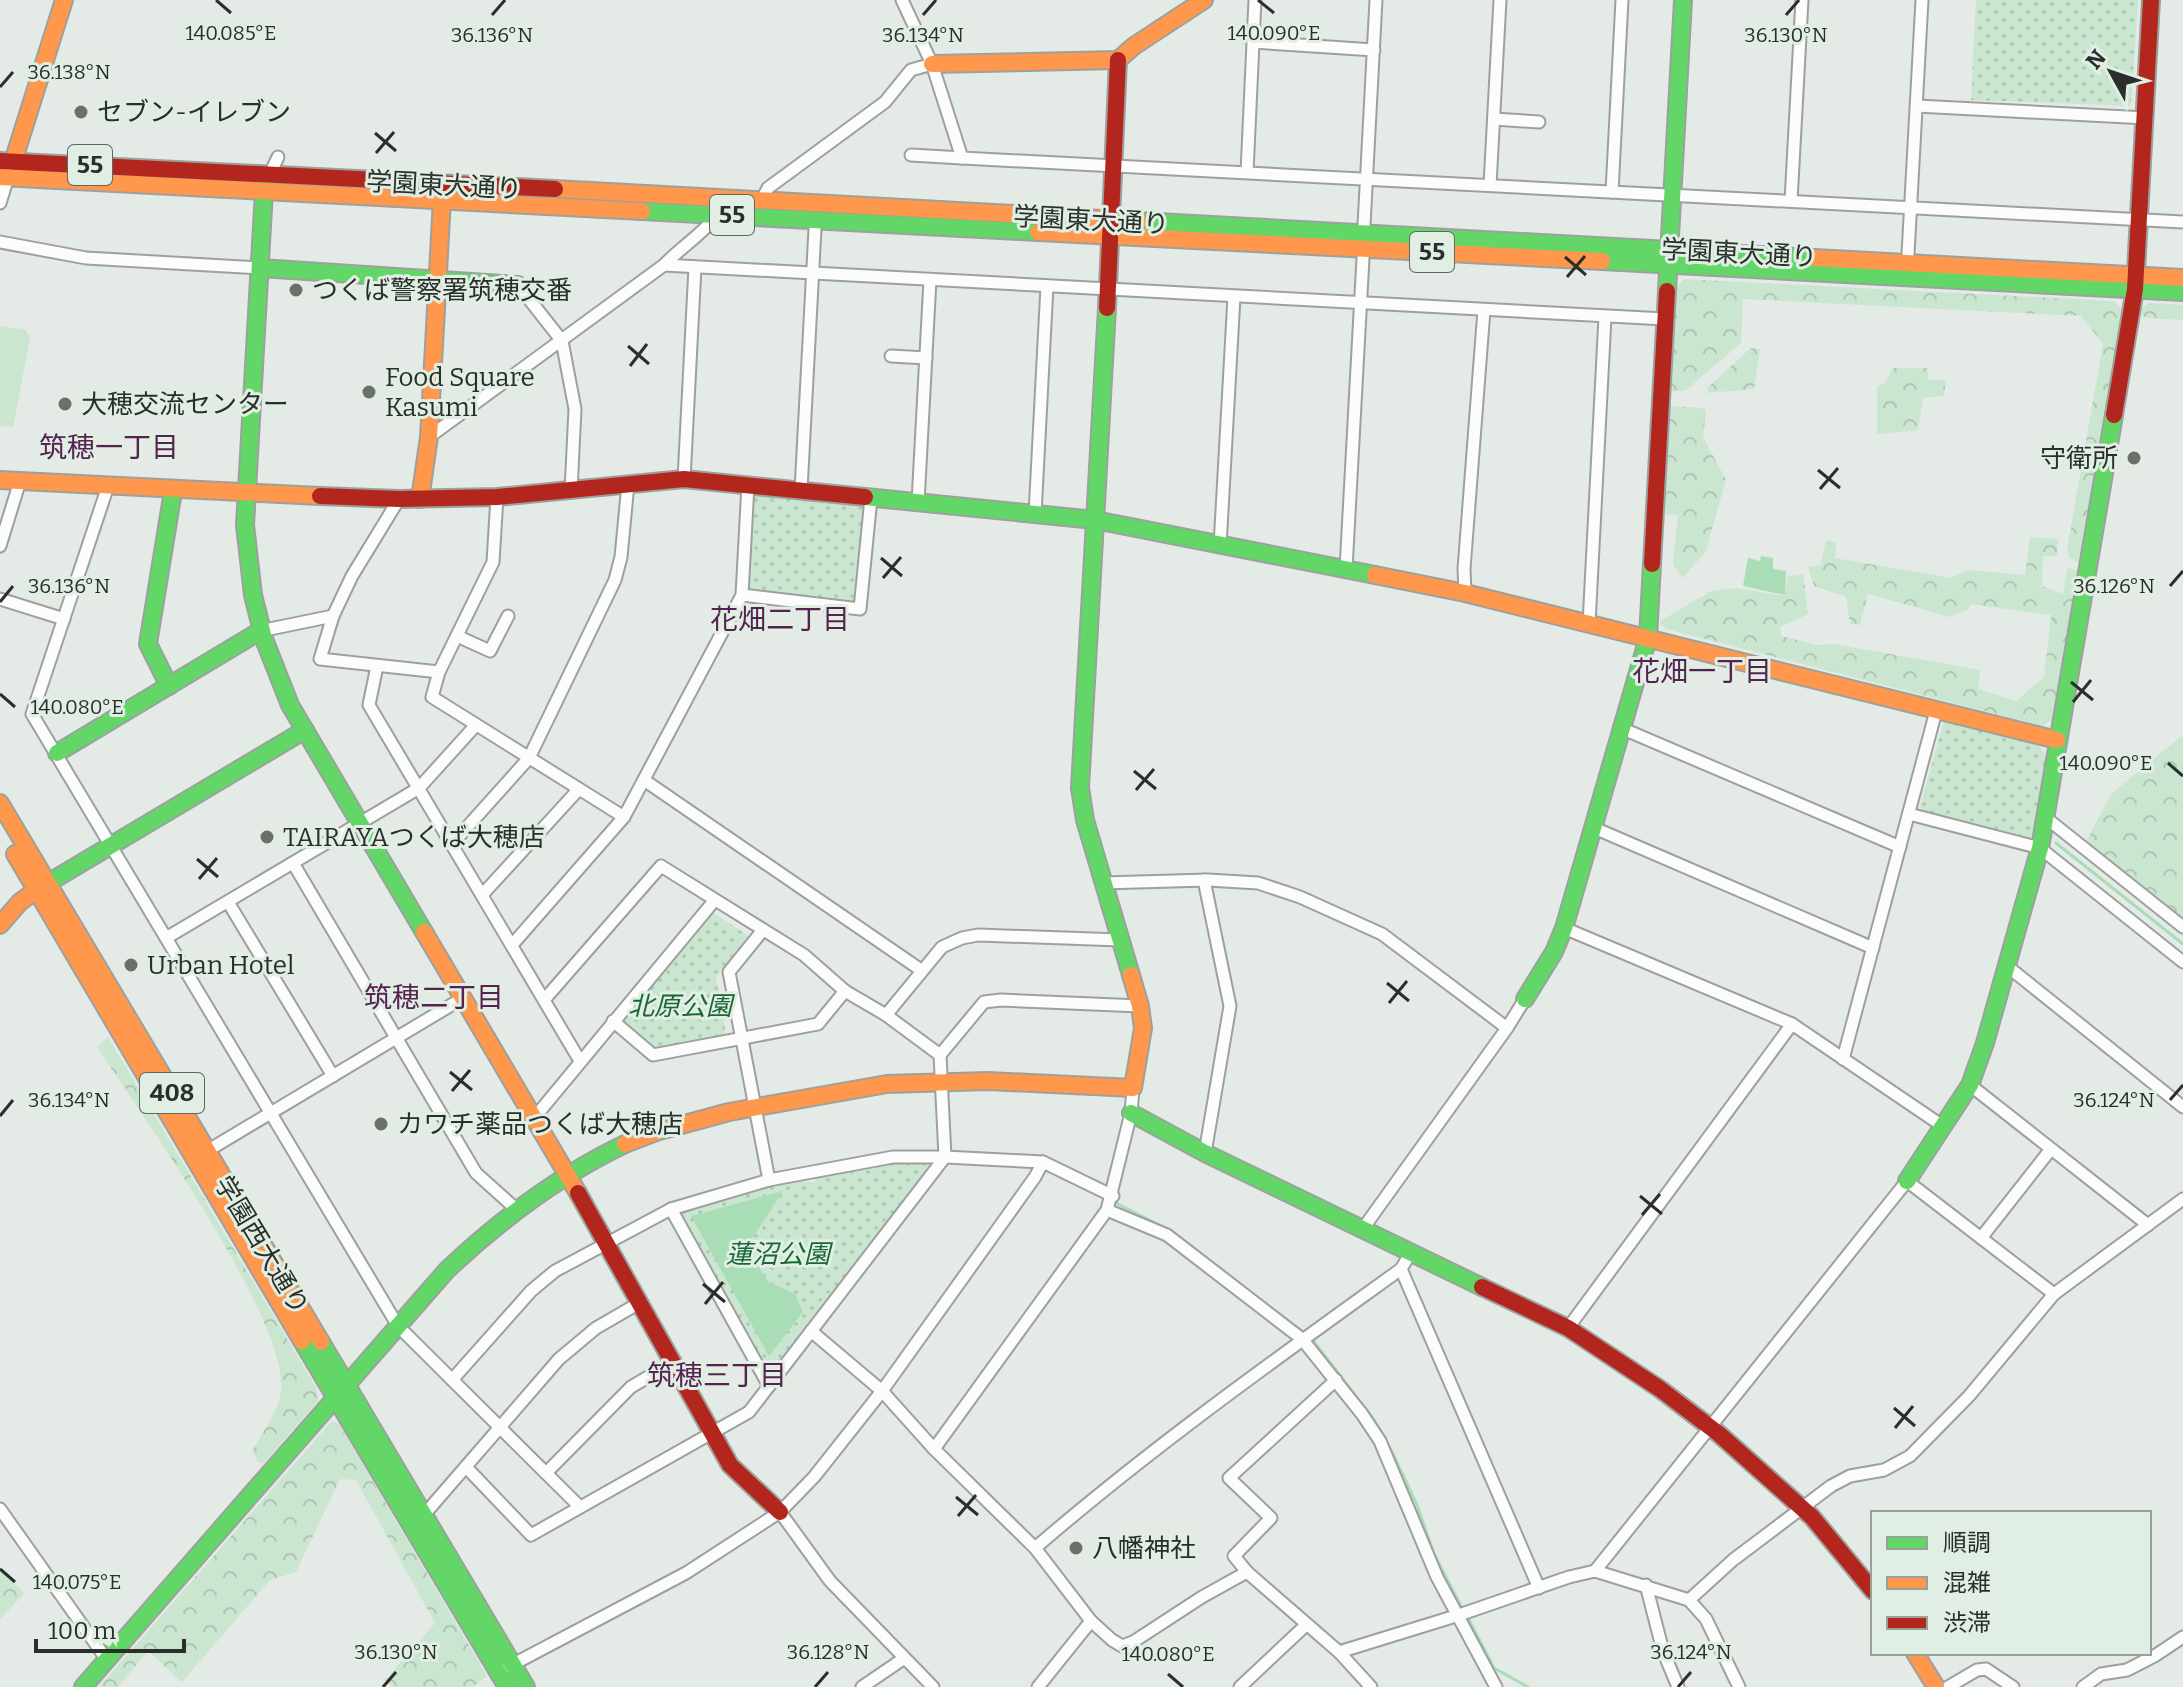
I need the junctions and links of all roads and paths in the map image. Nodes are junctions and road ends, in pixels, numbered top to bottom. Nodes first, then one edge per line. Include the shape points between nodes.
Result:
1 (64, 0) edge
2 (902, 0) edge
3 (1204, 0) edge
4 (1255, 0) edge
5 (1376, 0) edge
6 (1500, 0) edge
7 (1622, 0) edge
8 (1683, 0) edge
9 (1802, 0) edge
10 (1922, 0) edge
11 (2151, 0) edge
12 (1253, 42) junction
13 (1374, 50) junction
14 (1118, 60) junction
15 (932, 64) junction
16 (1917, 106) junction
17 (2146, 118) junction
18 (1494, 119) junction
19 (1539, 122) dead end
20 (911, 155) dead end
21 (278, 157) dead end
22 (962, 158) junction
23 (1114, 165) junction
24 (5, 169) edge
25 (1247, 172) junction
26 (1367, 179) junction
27 (267, 183) junction
28 (1490, 185) junction
29 (1612, 192) junction
30 (1672, 195) junction
31 (442, 199) junction
32 (761, 201) junction
33 (1791, 201) junction
34 (0, 203) edge
35 (1911, 208) junction
36 (718, 214) junction
37 (2140, 220) junction
38 (2183, 222) edge
39 (1364, 225) dead end
40 (1112, 228) junction
41 (815, 229) dead end
42 (0, 242) edge
43 (1908, 254) dead end
44 (1668, 256) junction
45 (1363, 258) dead end
46 (664, 265) junction
47 (695, 267) junction
48 (260, 268) junction
49 (812, 273) junction
50 (438, 278) junction
51 (2183, 278) edge
52 (930, 280) junction
53 (2136, 282) junction
54 (518, 285) joint
55 (1047, 286) junction
56 (1108, 289) junction
57 (2183, 292) edge
58 (1234, 297) junction
59 (1360, 303) junction
60 (1484, 310) junction
61 (1605, 317) junction
62 (1665, 319) junction
63 (562, 341) junction
64 (891, 356) dead end
65 (926, 358) junction
66 (429, 437) junction
67 (684, 479) junction
68 (0, 480) edge
69 (20, 481) junction
70 (628, 484) junction
71 (748, 485) junction
72 (108, 486) junction
73 (801, 490) junction
74 (173, 491) junction
75 (571, 491) junction
76 (247, 494) junction
77 (497, 497) junction
78 (871, 498) junction
79 (399, 499) junction
80 (420, 499) junction
81 (918, 502) junction
82 (1035, 514) junction
83 (1095, 520) junction
84 (0, 546) edge
85 (1220, 546) junction
86 (1346, 569) junction
87 (1465, 593) junction
88 (742, 595) junction
89 (0, 599) edge
90 (333, 616) junction
91 (508, 616) dead end
92 (64, 619) junction
93 (1589, 624) junction
94 (260, 631) junction
95 (457, 636) junction
96 (1648, 638) junction
97 (377, 666) junction
98 (439, 672) junction
99 (169, 686) junction
100 (1936, 711) junction
101 (476, 725) junction
102 (1621, 728) junction
103 (305, 730) junction
104 (2057, 740) junction
105 (57, 753) junction
106 (529, 758) junction
107 (644, 780) junction
108 (419, 788) junction
109 (579, 789) junction
110 (0, 803) edge
111 (1909, 814) junction
112 (624, 817) junction
113 (2045, 817) junction
114 (360, 823) junction
115 (1592, 827) junction
116 (0, 829) edge
117 (452, 844) junction
118 (111, 845) junction
119 (1900, 847) junction
120 (2040, 848) junction
121 (293, 863) junction
122 (1204, 880) junction
123 (1102, 883) junction
124 (42, 886) junction
125 (482, 895) junction
126 (714, 901) junction
127 (228, 902) junction
128 (0, 925) edge
129 (2183, 927) edge
130 (1564, 928) junction
131 (763, 930) junction
132 (166, 938) junction
133 (1120, 940) junction
134 (512, 945) junction
135 (1873, 948) junction
136 (2183, 962) edge
137 (2007, 966) junction
138 (921, 970) junction
139 (845, 991) junction
140 (463, 998) junction
141 (1525, 999) joint
142 (544, 1000) junction
143 (1140, 1006) junction
144 (886, 1015) junction
145 (613, 1021) junction
146 (1792, 1024) junction
147 (1507, 1028) junction
148 (396, 1038) junction
149 (741, 1038) junction
150 (940, 1055) junction
151 (1843, 1059) junction
152 (580, 1061) junction
153 (333, 1076) junction
154 (939, 1081) junction
155 (1970, 1085) junction
156 (1133, 1088) junction
157 (754, 1106) junction
158 (2183, 1107) edge
159 (270, 1113) junction
160 (1131, 1113) junction
161 (535, 1117) junction
162 (1944, 1127) junction
163 (2051, 1149) junction
164 (207, 1151) junction
165 (1205, 1153) junction
166 (945, 1157) junction
167 (1043, 1162) junction
168 (569, 1175) junction
169 (769, 1180) junction
170 (1907, 1181) junction
171 (1113, 1196) junction
172 (2183, 1199) edge
173 (516, 1209) junction
174 (671, 1209) junction
175 (1107, 1210) junction
176 (2148, 1225) junction
177 (1362, 1230) junction
178 (1981, 1238) junction
179 (607, 1242) junction
180 (1410, 1254) junction
181 (1401, 1269) junction
182 (2054, 1294) junction
183 (641, 1302) junction
184 (398, 1326) junction
185 (1568, 1328) junction
186 (811, 1331) junction
187 (1302, 1339) junction
188 (675, 1361) junction
189 (452, 1380) junction
190 (1336, 1380) junction
191 (769, 1386) junction
192 (341, 1391) junction
193 (882, 1391) junction
194 (500, 1428) junction
195 (1712, 1428) junction
196 (713, 1434) junction
197 (934, 1449) junction
198 (466, 1467) junction
199 (546, 1473) junction
200 (579, 1506) junction
201 (1804, 1508) junction
202 (0, 1509) edge
203 (780, 1512) junction
204 (423, 1516) junction
205 (1035, 1548) junction
206 (1595, 1571) junction
207 (1247, 1572) junction
208 (1646, 1585) junction
209 (1539, 1588) junction
210 (1871, 1589) edge
211 (1689, 1600) junction
212 (1459, 1615) junction
213 (1091, 1621) junction
214 (1306, 1625) junction
215 (2183, 1637) edge
216 (1339, 1652) junction
217 (1916, 1655) edge
218 (903, 1659) junction
219 (107, 1660) junction
220 (505, 1668) junction
221 (83, 1687) edge
222 (507, 1687) edge
223 (526, 1687) edge
224 (862, 1687) edge
225 (933, 1687) edge
226 (1038, 1687) edge
227 (1240, 1687) edge
228 (1371, 1687) edge
229 (1496, 1687) edge
230 (1678, 1687) edge
231 (1739, 1687) edge
232 (1936, 1687) edge
233 (1948, 1687) edge
234 (2013, 1687) edge
235 (2083, 1687) edge

1 - 24 main road
2 - 15 street
3 - 14 main road
4 - 12 street
5 - 13 street
6 - 18 street
7 - 29 street
8 - 30 main road
9 - 33 street
10 - 16 street
11 - 17 main road
12 - 13 street
12 - 25 street
13 - 26 street
14 - 15 main road
14 - 23 main road
15 - 22 street
15 - 32 street via 911,70 885,102 764,191
16 - 17 street
16 - 35 street
17 - 37 main road
18 - 19 street
18 - 28 street
20 - 22 street
21 - 27 street
22 - 23 street
23 - 25 street
23 - 40 main road
24 - 27 main road, 学園東大通り / 55 via 167,168
24 - 34 street
25 - 26 street
26 - 28 street
26 - 39 street
27 - 31 main road, 学園東大通り / 55
27 - 32 main road, 学園東大通り / 55
27 - 48 main road
28 - 29 street
29 - 30 street
30 - 33 street
30 - 44 main road
31 - 36 main road, 学園東大通り / 55
31 - 50 main road
32 - 40 main road, 学園東大通り / 55
33 - 35 street
35 - 37 street
35 - 43 street
36 - 40 main road, 学園東大通り / 55
36 - 46 street
37 - 38 street
37 - 53 main road
40 - 44 main road, 学園東大通り / 55
40 - 56 main road
41 - 49 street
42 - 48 street via 86,258
44 - 53 main road, 学園東大通り / 55
44 - 62 main road
45 - 59 street
46 - 47 street
46 - 63 street
47 - 49 street
47 - 67 street
48 - 50 main road
48 - 76 main road
49 - 52 street
49 - 73 street
50 - 54 main road
50 - 66 main road
51 - 53 main road, 学園東大通り / 55
52 - 55 street
52 - 65 street
53 - 57 main road, 学園東大通り / 55
53 - 104 main road
54 - 63 street
55 - 56 street
55 - 82 street
56 - 58 street
56 - 83 main road
58 - 59 street
58 - 85 street
59 - 60 street
59 - 86 street
60 - 61 street
60 - 87 street
61 - 62 street
61 - 93 street
62 - 96 main road
63 - 66 street
63 - 75 street via 575,409
64 - 65 street
65 - 81 street
66 - 80 main road
67 - 70 main road
67 - 71 main road
68 - 69 main road
69 - 72 main road
69 - 84 street
70 - 75 main road
70 - 106 street via 615,580
71 - 73 main road
71 - 88 street
72 - 74 main road
72 - 92 street
73 - 78 main road
74 - 76 main road
74 - 99 main road via 148,644
75 - 77 main road
76 - 79 main road
76 - 94 main road via 246,550
77 - 80 main road
77 - 95 street via 493,562
78 - 81 main road
78 - 88 street via 860,609
79 - 80 main road
79 - 90 street
81 - 82 main road
82 - 83 main road
83 - 85 main road
83 - 123 main road via 1080,788
85 - 86 main road
86 - 87 main road
87 - 93 main road
88 - 107 street
89 - 92 street
90 - 94 street
90 - 97 street via 320,659
91 - 95 street via 490,651
92 - 105 street via 32,714
93 - 96 main road
94 - 99 main road
94 - 103 main road
95 - 98 street
96 - 100 main road
96 - 102 main road
97 - 98 street
97 - 108 street via 369,705
98 - 101 street via 432,697
99 - 105 main road
100 - 104 main road
100 - 111 street
101 - 106 street
101 - 108 street
102 - 115 main road
102 - 119 street
103 - 114 main road
103 - 118 main road
104 - 113 main road
105 - 118 street
106 - 109 street
106 - 117 street
107 - 112 street
107 - 138 street
108 - 114 street
108 - 117 street
109 - 112 street
109 - 125 street
110 - 124 main road, 学園西大通り / 408
111 - 119 street
111 - 120 street
112 - 134 street
113 - 120 main road
113 - 129 street
114 - 121 street
114 - 140 main road
115 - 130 main road
115 - 135 street
116 - 124 main road, 学園西大通り / 408
117 - 125 street
118 - 124 main road
118 - 132 street
119 - 135 street
120 - 136 street
120 - 137 main road
121 - 127 street
121 - 148 street
122 - 123 street
122 - 147 street via 1258,883 1382,934
122 - 165 street via 1230,1006
123 - 133 main road
124 - 128 main road
124 - 164 main road, 学園西大通り / 408
124 - 192 main road, 学園西大通り / 408
125 - 134 street
126 - 131 street
126 - 142 street via 661,866
126 - 145 street
127 - 132 street
127 - 153 street
130 - 141 main road
130 - 146 street
131 - 139 street via 804,955
131 - 149 street via 729,972
132 - 159 street
133 - 138 street via 970,936 942,947
133 - 143 main road
134 - 142 street
135 - 151 street
137 - 155 main road
137 - 158 street
138 - 144 street
139 - 144 street
139 - 149 street via 818,1024
140 - 148 street
140 - 161 main road
141 - 147 street
142 - 152 street
143 - 150 street via 984,1002
143 - 156 main road via 1143,1028
144 - 150 street
145 - 149 street via 653,1055
145 - 152 street
146 - 151 street
146 - 185 street
147 - 177 street
148 - 153 street
148 - 173 street via 476,1173
149 - 157 street
150 - 154 street
151 - 162 street
152 - 161 street
153 - 159 street
154 - 156 main road
154 - 157 main road
154 - 166 street
155 - 162 main road
155 - 163 street
156 - 160 street
157 - 168 main road via 660,1131
157 - 169 street
159 - 164 street
159 - 184 street
160 - 165 main road
160 - 171 street
161 - 168 main road
162 - 170 main road
163 - 176 street
163 - 178 street
164 - 192 main road, 学園西大通り / 408
165 - 177 main road
166 - 167 street
166 - 169 street via 893,1157
166 - 186 street
167 - 171 street
167 - 193 street
168 - 173 main road
168 - 179 main road
169 - 174 street
170 - 178 street
170 - 195 street
171 - 175 street
172 - 176 street
173 - 184 main road via 452,1265
174 - 179 street
174 - 191 street
175 - 187 street via 1167,1235
175 - 197 street
176 - 182 street
177 - 180 main road
178 - 182 street
179 - 183 main road
179 - 189 street via 531,1291
180 - 181 street
180 - 185 main road
181 - 187 street
181 - 209 street
182 - 201 street via 1969,1396 1910,1456 1884,1470 1850,1476
183 - 188 main road
183 - 194 street via 596,1328 559,1359
184 - 189 street
184 - 192 main road
185 - 195 main road
186 - 191 street
186 - 193 street
187 - 190 street
187 - 205 street via 1110,1483
188 - 196 main road
188 - 199 street via 631,1387
189 - 194 street
190 - 207 street via 1229,1478 1271,1518 1234,1556
190 - 212 street via 1380,1441 1437,1577
191 - 196 street via 749,1412
192 - 204 main road, 学園西大通り / 408
192 - 219 main road
192 - 220 main road, 学園西大通り / 408
193 - 197 street
193 - 203 street
194 - 198 street
194 - 199 street
195 - 201 main road
195 - 206 street
196 - 200 street
196 - 203 main road via 741,1478
197 - 205 street
198 - 200 street via 531,1535
198 - 204 street
199 - 200 street
201 - 210 main road
201 - 211 street
202 - 219 street
203 - 218 street via 830,1581
203 - 220 street via 686,1573
204 - 220 main road, 学園西大通り / 408
205 - 213 street
206 - 208 street
206 - 209 street
207 - 213 street via 1122,1646
207 - 214 street
208 - 211 street
208 - 230 street
209 - 212 street
211 - 231 street via 1715,1633
212 - 216 street
212 - 229 street
213 - 226 street
214 - 216 street
214 - 227 street
215 - 235 street via 2127,1670 2101,1674
216 - 228 street
217 - 232 main road
218 - 224 street
218 - 225 street
219 - 221 main road
220 - 222 main road, 学園西大通り / 408
220 - 223 main road, 学園西大通り / 408
233 - 234 street via 1986,1669

